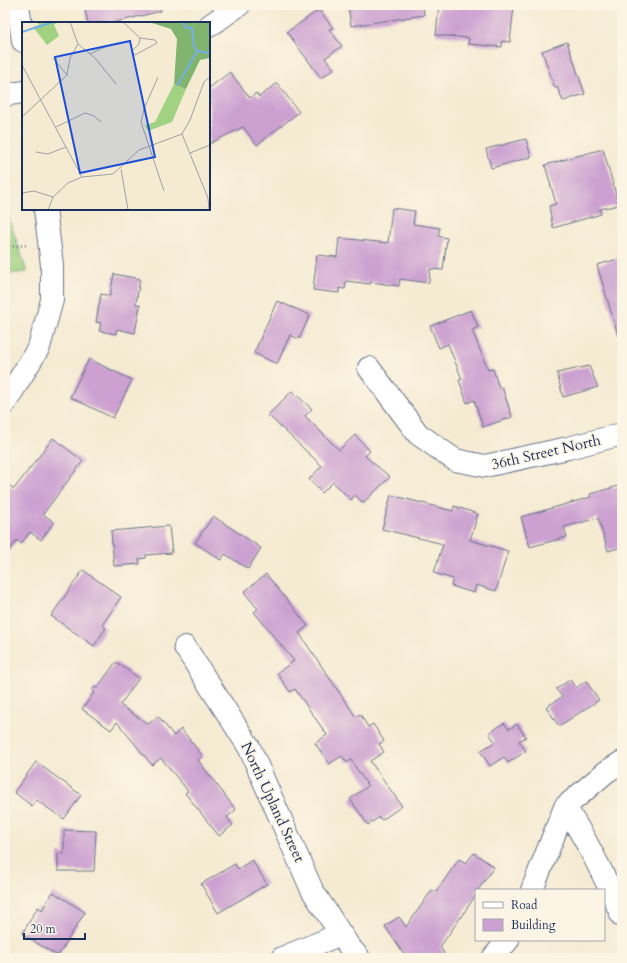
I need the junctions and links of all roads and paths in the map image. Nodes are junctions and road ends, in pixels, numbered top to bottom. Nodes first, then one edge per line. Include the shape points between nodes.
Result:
1 (18, 5) edge
2 (239, 5) edge
3 (210, 25) edge
4 (22, 34) edge
5 (22, 92) edge
6 (5, 95) edge
7 (45, 210) edge
8 (33, 244) dead end
9 (5, 247) edge
10 (369, 368) dead end
11 (5, 403) edge
12 (622, 434) edge
13 (185, 648) dead end
14 (622, 762) edge
15 (565, 807) junction
16 (532, 889) edge
17 (622, 916) edge
18 (341, 934) junction
19 (507, 941) edge
20 (282, 958) edge
21 (359, 958) edge
22 (493, 958) edge

1 - 4 street
2 - 3 street
5 - 6 street
7 - 11 street via 52,265 52,300 39,347
8 - 9 path
10 - 12 street, 36th Street North via 418,434 455,460 485,466
13 - 18 street, North Upland Street via 249,747 312,890
14 - 15 street via 606,772
15 - 16 street
15 - 17 street via 582,833
18 - 20 street
18 - 21 street, North Upland Street
19 - 22 street

